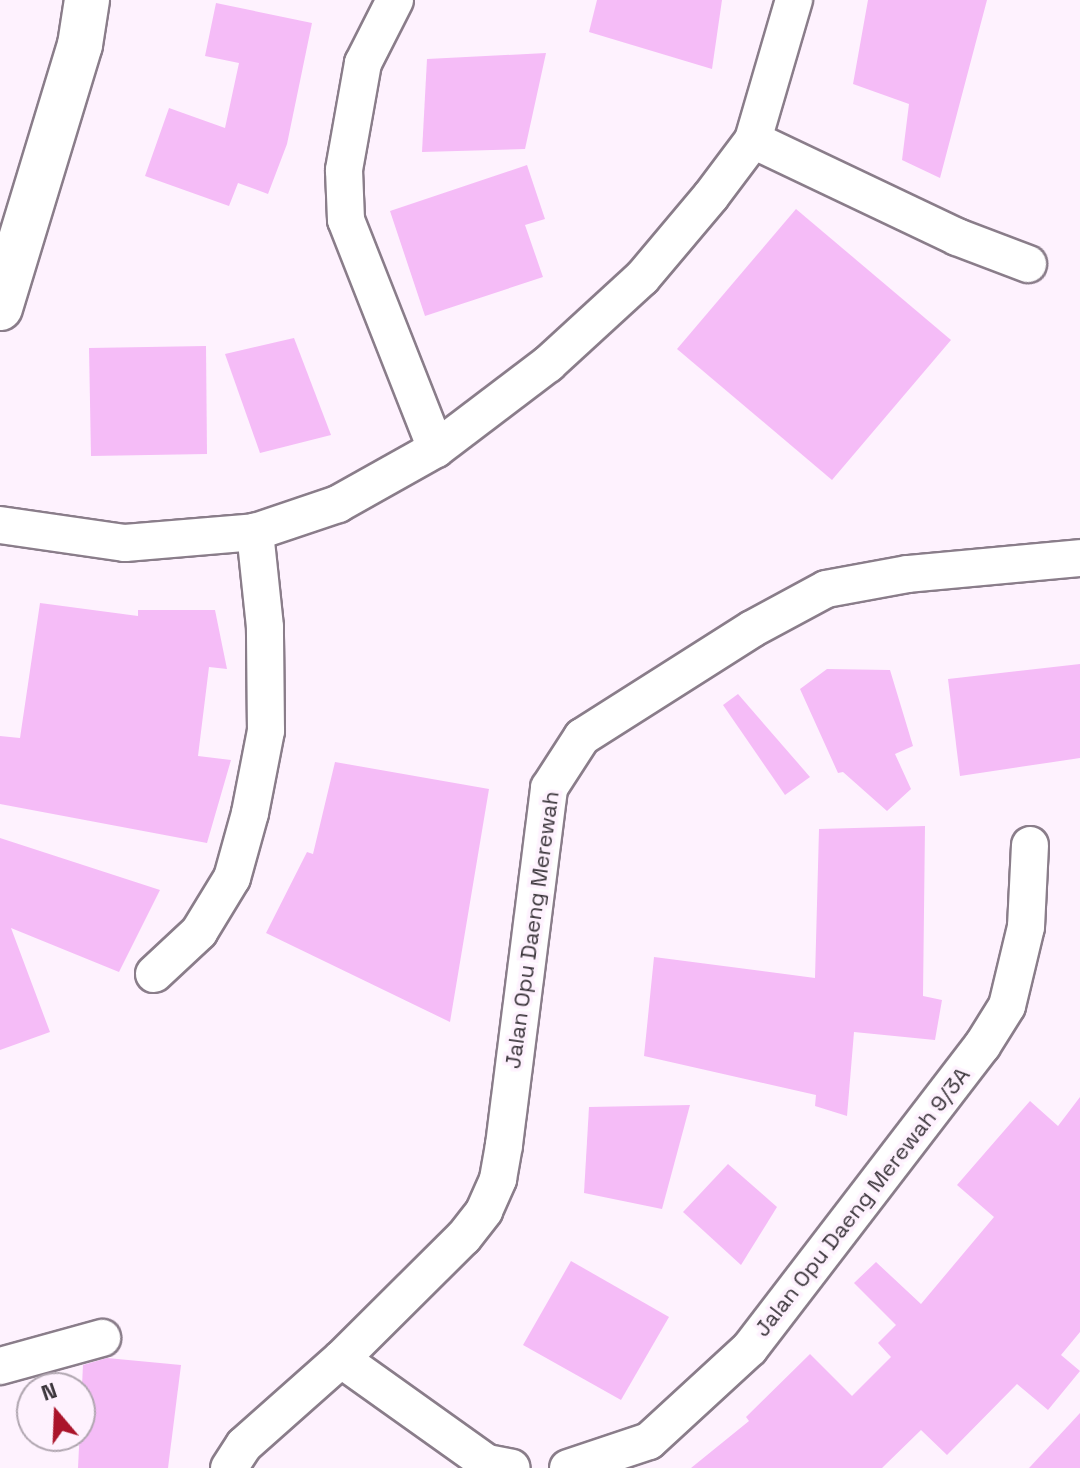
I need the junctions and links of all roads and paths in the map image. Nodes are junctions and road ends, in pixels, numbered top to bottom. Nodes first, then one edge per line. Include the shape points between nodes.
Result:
1 (87, 0) edge
2 (395, 0) edge
3 (794, 0) edge
4 (753, 140) junction
5 (1028, 264) dead end
6 (0, 308) edge
7 (436, 449) junction
8 (14, 529) edge
9 (255, 532) junction
10 (1080, 558) edge
11 (1030, 845) dead end
12 (154, 974) dead end
13 (102, 1338) dead end
14 (341, 1359) junction
15 (0, 1366) edge
16 (229, 1468) edge
17 (512, 1468) edge
18 (568, 1468) edge

1 - 6 street via 80,45
2 - 7 street via 363,63 344,170 346,220
3 - 4 street
4 - 5 street via 957,237
4 - 7 street via 642,278 548,364
7 - 9 street via 338,504
8 - 9 street via 125,543
9 - 12 street via 265,627 266,731 250,813 232,878 199,932
10 - 14 street, Jalan Opu Daeng Merewah via 908,574 826,589 752,629 582,737 560,764 545,810 498,1179 464,1237
11 - 18 street, Jalan Opu Daeng Merewah 9/3A via 1026,927 1007,1006 982,1046 750,1348 649,1441
13 - 15 street
14 - 16 street, Jalan Opu Daeng Merewah via 244,1445
14 - 17 street via 487,1463

